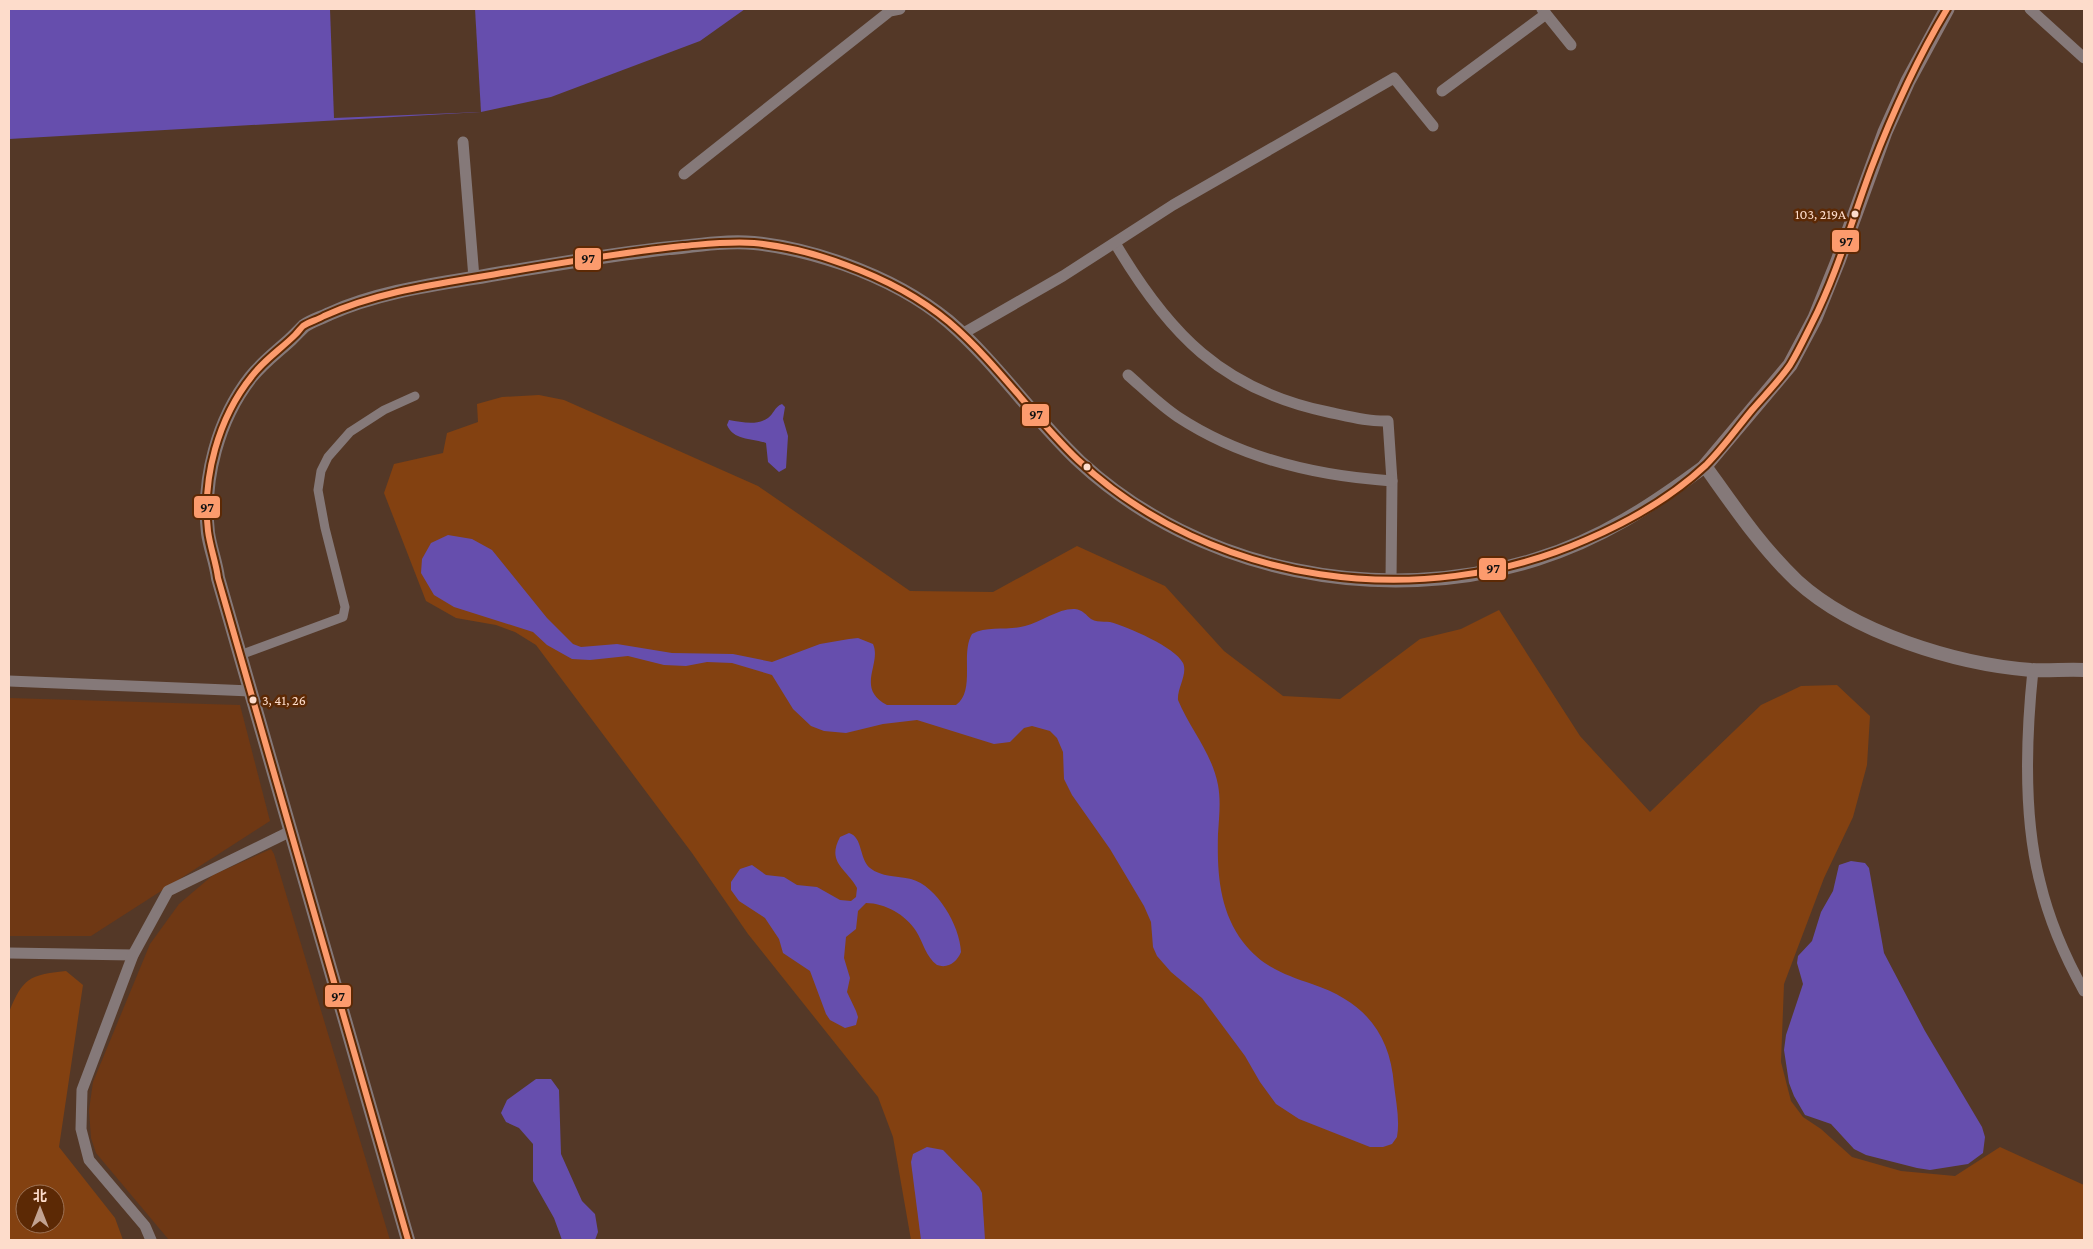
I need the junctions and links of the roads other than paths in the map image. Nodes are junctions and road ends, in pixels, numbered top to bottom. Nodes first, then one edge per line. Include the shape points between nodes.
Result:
1 (900, 9) edge
2 (1947, 9) edge
3 (2030, 9) edge
4 (1544, 11) edge
5 (1572, 45) dead end
6 (2084, 58) edge
7 (1442, 91) dead end
8 (1433, 126) dead end
9 (464, 142) dead end
10 (684, 174) dead end
11 (1115, 242) junction
12 (474, 278) junction
13 (962, 334) junction
14 (1128, 375) dead end
15 (415, 396) dead end
16 (1705, 466) junction
17 (1392, 480) junction
18 (1390, 581) junction
19 (240, 655) junction
20 (2033, 670) junction
21 (2084, 670) edge
22 (9, 681) edge
23 (251, 691) junction
24 (291, 832) junction
25 (9, 954) edge
26 (133, 955) junction
27 (2084, 991) edge
28 (151, 1240) edge
29 (408, 1240) edge

1 - 10 street via 890,11
2 - 16 main road via 1885,132 1811,326 1790,365
3 - 6 street
4 - 5 street
4 - 7 street
8 - 11 street via 1394,78 1173,205
9 - 12 street
11 - 13 street
11 - 17 street via 1163,315 1185,340 1222,370 1249,386 1304,407 1366,420 1388,421
12 - 13 street via 651,250 754,243 801,251 846,265 908,293
12 - 19 street via 352,304 303,326 252,376 235,400 212,458 208,534
13 - 18 street via 1047,430 1084,465 1134,504 1178,530 1286,569
14 - 17 street via 1177,416 1218,440 1258,457 1329,474
15 - 19 street via 384,410 350,432 328,456 322,471 318,490 345,607 343,617
16 - 18 street via 1628,520 1586,541 1538,559 1498,570
16 - 20 street via 1766,548 1798,582 1842,613 1898,639 1957,658
17 - 18 street
19 - 23 street
20 - 21 street
20 - 27 street via 2028,717 2029,798 2039,881 2068,961
22 - 23 street
23 - 24 street
24 - 26 street via 168,891
24 - 29 street
25 - 26 street
26 - 28 street via 82,1090 81,1128 89,1160 145,1226

